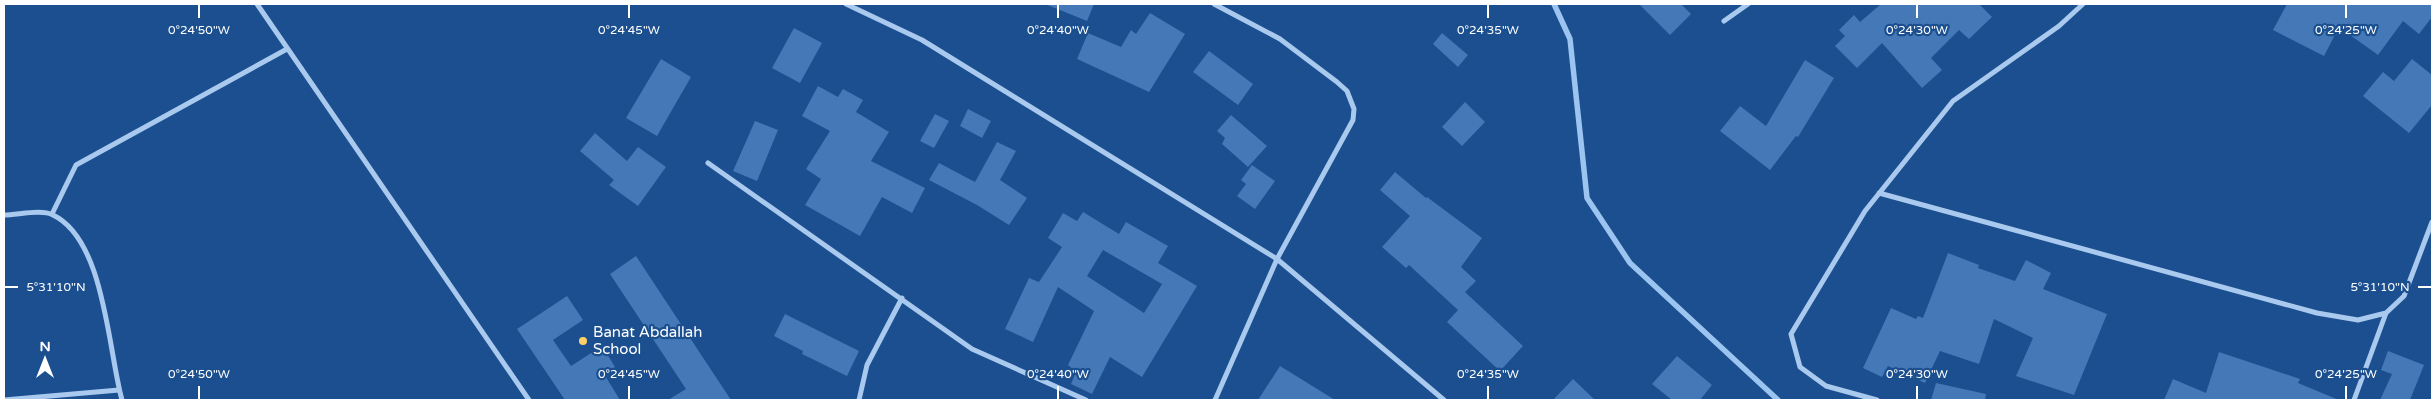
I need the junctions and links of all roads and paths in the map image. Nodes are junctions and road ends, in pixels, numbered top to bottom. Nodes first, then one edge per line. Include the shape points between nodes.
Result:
1 (257, 4) edge
2 (846, 4) edge
3 (1214, 4) edge
4 (1748, 4) edge
5 (2083, 4) edge
6 (1724, 21) dead end
7 (287, 49) junction
8 (708, 162) dead end
9 (1879, 193) junction
10 (52, 214) junction
11 (4, 215) edge
12 (2432, 222) edge
13 (1277, 259) junction
14 (902, 298) junction
15 (2386, 312) junction
16 (120, 390) junction
17 (1218, 399) edge
18 (4, 400) edge
19 (122, 400) edge
20 (529, 400) edge
21 (859, 400) edge
22 (1086, 400) edge
23 (1444, 400) edge
24 (1877, 400) edge
25 (2354, 400) edge

1 - 7 street
2 - 13 street via 922,40
3 - 13 street via 1288,44 1347,91 1354,108 1353,120
4 - 6 street
5 - 9 street via 2059,26 1953,101
7 - 10 street via 84,159 76,165
7 - 20 street
8 - 14 street
9 - 15 street via 2318,313 2358,320
9 - 24 street via 1791,334 1800,367 1826,386
10 - 11 street
10 - 16 street via 68,226 85,247 95,270
12 - 15 street via 2404,296
13 - 17 street
13 - 23 street
14 - 21 street via 867,365
14 - 22 street via 972,349
15 - 25 street
16 - 18 street
16 - 19 street

